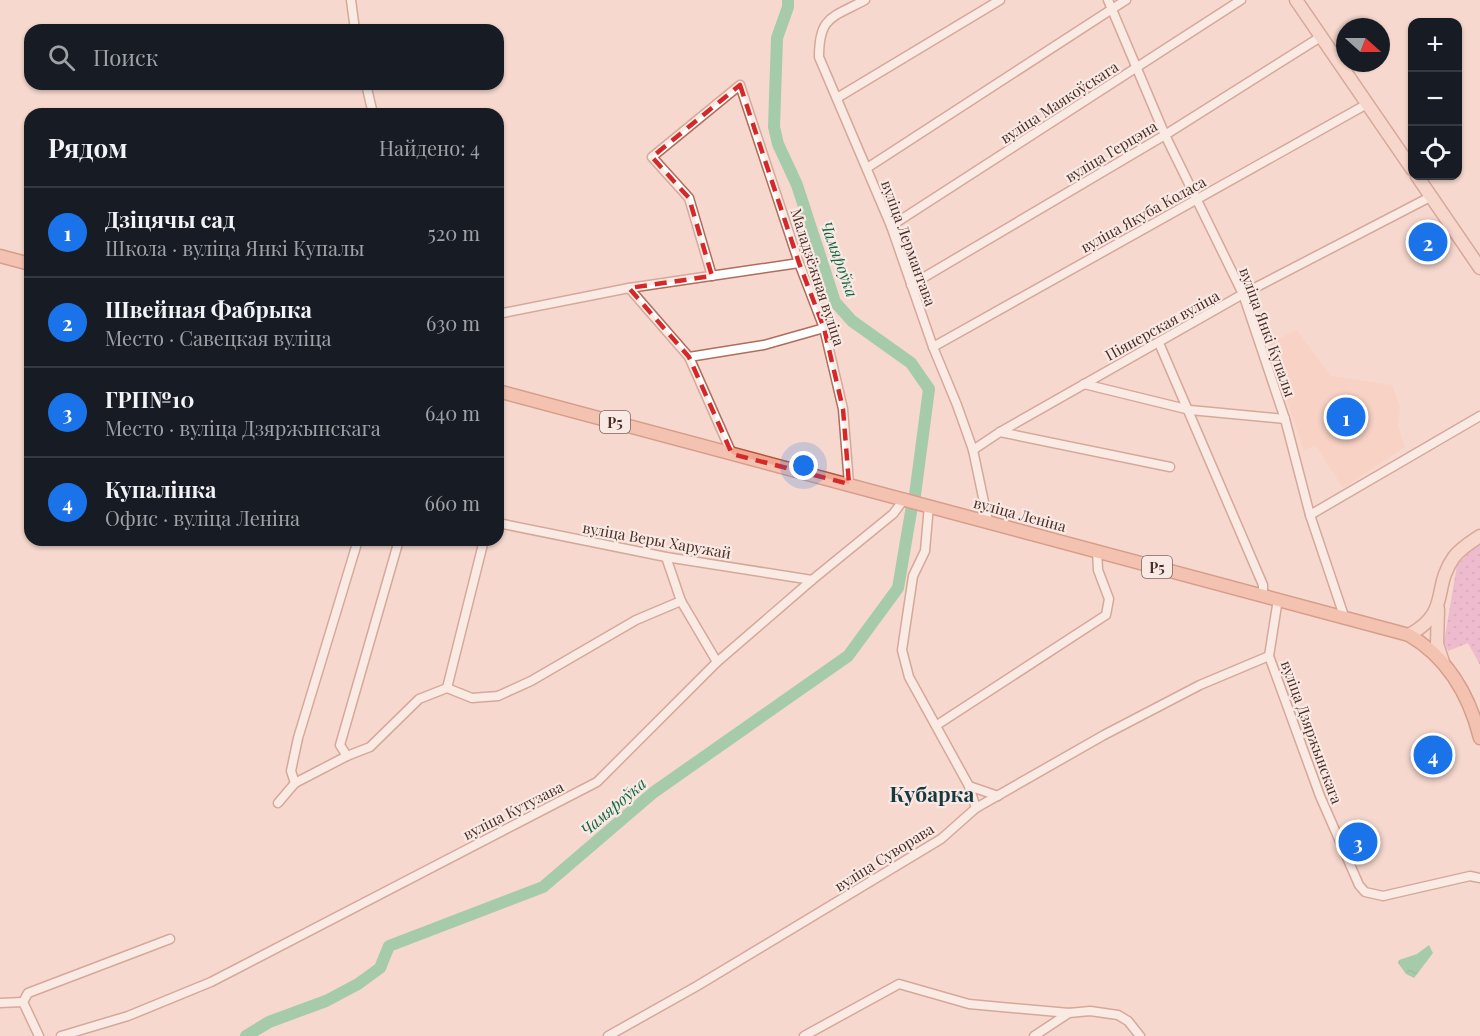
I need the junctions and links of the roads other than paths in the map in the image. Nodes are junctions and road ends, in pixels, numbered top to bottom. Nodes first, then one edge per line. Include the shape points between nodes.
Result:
1 (351, 0) edge
2 (865, 0) edge
3 (1000, 0) edge
4 (1126, 0) edge
5 (1241, 0) edge
6 (1296, 0) edge
7 (1109, 4) edge
8 (354, 24) edge
9 (1322, 36) junction
10 (1138, 67) junction
11 (367, 90) edge
12 (837, 98) junction
13 (1367, 104) junction
14 (372, 108) edge
15 (1165, 135) junction
16 (1408, 162) edge
17 (867, 168) junction
18 (1420, 180) edge
19 (1432, 196) junction
20 (1197, 200) junction
21 (891, 226) junction
22 (0, 256) edge
23 (24, 262) edge
24 (799, 263) junction
25 (1480, 268) edge
26 (712, 276) junction
27 (910, 285) junction
28 (629, 288) junction
29 (1243, 294) junction
30 (504, 313) edge
31 (824, 328) junction
32 (1159, 343) junction
33 (933, 347) junction
34 (689, 357) junction
35 (1084, 384) junction
36 (504, 393) edge
37 (1190, 410) junction
38 (1480, 416) edge
39 (1285, 419) junction
40 (1000, 432) junction
41 (973, 450) junction
42 (732, 454) junction
43 (1170, 467) dead end
44 (849, 484) junction
45 (905, 498) junction
46 (930, 505) junction
47 (1310, 515) junction
48 (988, 521) junction
49 (504, 524) edge
50 (1480, 536) edge
51 (356, 546) edge
52 (397, 546) edge
53 (482, 546) edge
54 (1097, 550) junction
55 (666, 557) junction
56 (812, 580) junction
57 (1263, 595) junction
58 (1278, 599) junction
59 (681, 601) junction
60 (1438, 604) junction
61 (1345, 619) junction
62 (1408, 635) junction
63 (1269, 656) junction
64 (717, 662) junction
65 (1443, 662) junction
66 (447, 688) junction
67 (937, 725) junction
68 (1480, 738) edge
69 (347, 756) junction
70 (295, 783) junction
71 (969, 786) junction
72 (998, 796) junction
73 (278, 803) dead end
74 (976, 808) junction
75 (1480, 878) edge
76 (170, 939) dead end
77 (23, 1002) junction
78 (0, 1003) edge
79 (1069, 1013) junction
80 (39, 1036) edge
81 (61, 1036) edge
82 (608, 1036) edge
83 (804, 1036) edge
84 (1034, 1036) edge
85 (1140, 1036) edge

1 - 8 street
2 - 12 street, вуліца Лермантава via 824,23 819,35 819,57
3 - 12 street
4 - 7 street
5 - 10 street, вуліца Маякоўскага
6 - 9 street
7 - 10 street, вуліца Янкі Купалы
7 - 17 street
9 - 13 street
9 - 15 street, вуліца Герцэна
10 - 15 street, вуліца Янкі Купалы
10 - 21 street, вуліца Маякоўскага
11 - 14 street
12 - 17 street, вуліца Лермантава
13 - 16 street
13 - 20 street, вуліца Якуба Коласа
15 - 20 street, вуліца Янкі Купалы
15 - 27 street, вуліца Герцэна
17 - 21 street, вуліца Лермантава
18 - 19 street
19 - 25 street
19 - 29 street, Піянерская вуліца
20 - 29 street, вуліца Янкі Купалы
20 - 33 street, вуліца Якуба Коласа
21 - 27 street, вуліца Лермантава
22 - 23 main road
24 - 26 street
24 - 26 street, Маладзёжная вуліца via 740,85 652,157 689,198
24 - 31 street, Маладзёжная вуліца
26 - 28 street
27 - 33 street, вуліца Лермантава
28 - 30 street
28 - 34 street
29 - 32 street, Піянерская вуліца
29 - 39 street, вуліца Янкі Купалы
31 - 34 street via 764,345
31 - 44 street, Маладзёжная вуліца via 843,408
32 - 35 street, Піянерская вуліца
32 - 37 street
33 - 41 street, вуліца Лермантава
34 - 42 street
35 - 37 street
35 - 40 street, Піянерская вуліца
36 - 42 main road, вуліца Леніна / Р5
37 - 39 street
37 - 57 street via 1263,585
38 - 47 street
39 - 47 street, вуліца Янкі Купалы
40 - 41 street, Піянерская вуліца
40 - 43 street
41 - 48 street, вуліца Лермантава
42 - 44 main road, вуліца Леніна / Р5
44 - 45 main road, вуліца Леніна / Р5
45 - 46 main road, вуліца Леніна / Р5
45 - 56 street, вуліца Кутузава via 893,514
46 - 48 main road, вуліца Леніна / Р5
46 - 67 street via 925,551 913,576 902,650 909,677
47 - 61 street, вуліца Янкі Купалы
48 - 54 main road, вуліца Леніна / Р5
49 - 55 street, вуліца Веры Харужай
50 - 60 street via 1454,557
51 - 70 street via 298,738 291,771
52 - 69 street via 340,745
53 - 66 street
54 - 57 main road, вуліца Леніна / Р5
54 - 67 street via 1098,570 1109,599 1106,615
55 - 56 street, вуліца Веры Харужай
55 - 59 street
56 - 64 street, вуліца Кутузава
57 - 58 main road, вуліца Леніна / Р5
58 - 61 main road, вуліца Леніна / Р5
58 - 63 street, вуліца Дзяржынскага
59 - 64 street
59 - 66 street via 636,620 498,696 472,699
60 - 62 street via 1427,624
60 - 65 street via 1437,644
61 - 62 main road, вуліца Леніна / Р5
62 - 65 main road, вуліца Леніна / Р5 via 1430,647
63 - 72 street, вуліца Суворава via 1200,685
63 - 75 street, вуліца Дзяржынскага via 1320,796 1365,892 1383,896 1470,876
64 - 81 street, вуліца Кутузава via 597,782 211,982 128,1016
65 - 68 main road, вуліца Леніна / Р5 via 1473,711
66 - 69 street via 420,699 370,747
67 - 71 street
69 - 70 street
70 - 73 street
71 - 72 street
71 - 74 street
72 - 74 street, вуліца Суворава
74 - 82 street, вуліца Суворава via 941,839
76 - 77 street via 28,993
77 - 78 street
77 - 80 street
79 - 83 street via 969,1004 899,984
79 - 84 street
79 - 85 street via 1118,1015

